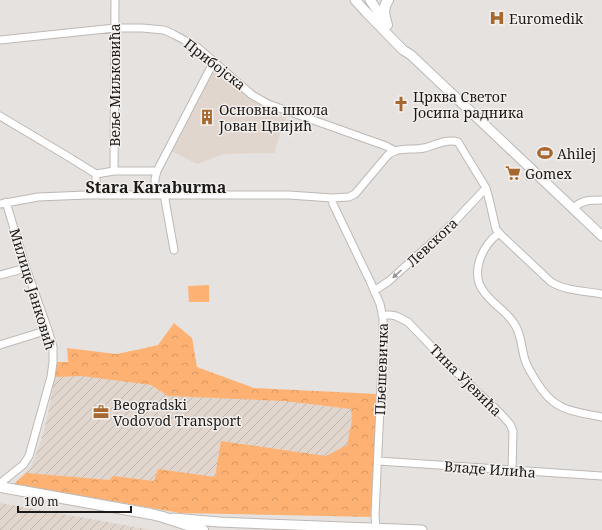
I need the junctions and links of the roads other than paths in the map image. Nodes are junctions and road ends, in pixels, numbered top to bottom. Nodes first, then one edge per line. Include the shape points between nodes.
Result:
1 (115, 0) edge
2 (355, 0) edge
3 (370, 0) edge
4 (388, 0) edge
5 (387, 25) junction
6 (114, 28) junction
7 (0, 40) edge
8 (411, 55) junction
9 (214, 61) junction
10 (0, 116) edge
11 (395, 151) junction
12 (114, 171) junction
13 (157, 171) junction
14 (96, 174) junction
15 (486, 188) junction
16 (155, 194) junction
17 (164, 194) junction
18 (96, 195) junction
19 (332, 198) junction
20 (602, 200) edge
21 (3, 203) edge
22 (573, 208) junction
23 (499, 233) junction
24 (602, 236) edge
25 (174, 250) dead end
26 (26, 268) junction
27 (0, 275) edge
28 (374, 291) junction
29 (602, 294) edge
30 (382, 315) junction
31 (48, 330) junction
32 (0, 345) edge
33 (602, 417) edge
34 (378, 462) junction
35 (512, 470) junction
36 (602, 476) edge
37 (1, 483) edge
38 (163, 517) junction
39 (376, 529) edge
40 (203, 530) edge
41 (422, 530) edge

1 - 6 street, Веље Миљковића
2 - 8 street via 403,50
3 - 5 street
4 - 5 main road via 384,6
5 - 8 street
6 - 7 street, Прибојска
6 - 9 street, Прибојска via 164,30 197,47
6 - 12 street, Веље Миљковића
8 - 22 street
9 - 11 street, Прибојска via 252,95 268,104
9 - 13 street
10 - 14 street
11 - 15 street via 415,150 449,141 458,142
11 - 19 street via 387,156 353,196
12 - 13 street
12 - 14 street
13 - 16 street
14 - 18 street
15 - 23 street
15 -> 28 street, Левскога via 454,222 389,281
16 - 17 street
16 - 18 street
17 - 19 street
17 - 25 street
18 - 21 street via 38,197
19 - 28 street, Пљешевичка
20 - 22 street via 588,200
21 - 26 street, Милице Јанковић
22 - 24 street
23 - 29 street via 551,282 563,287
23 - 33 street via 488,244 480,262 478,276 482,289 515,323 525,362 546,395 565,409
26 - 27 street
26 - 31 street, Милице Јанковић
28 - 30 street, Пљешевичка
30 - 34 street, Пљешевичка
30 - 35 street, Тина Ујевића via 396,316 408,322 508,422 513,431
31 - 32 street
31 - 37 street, Милице Јанковић via 53,347 52,377 29,456 23,465
34 - 35 street, Владе Илића
34 - 39 street, Пљешевичка
35 - 36 street, Владе Илића
37 - 38 main road
38 - 39 street
38 - 40 main road
39 - 41 street

